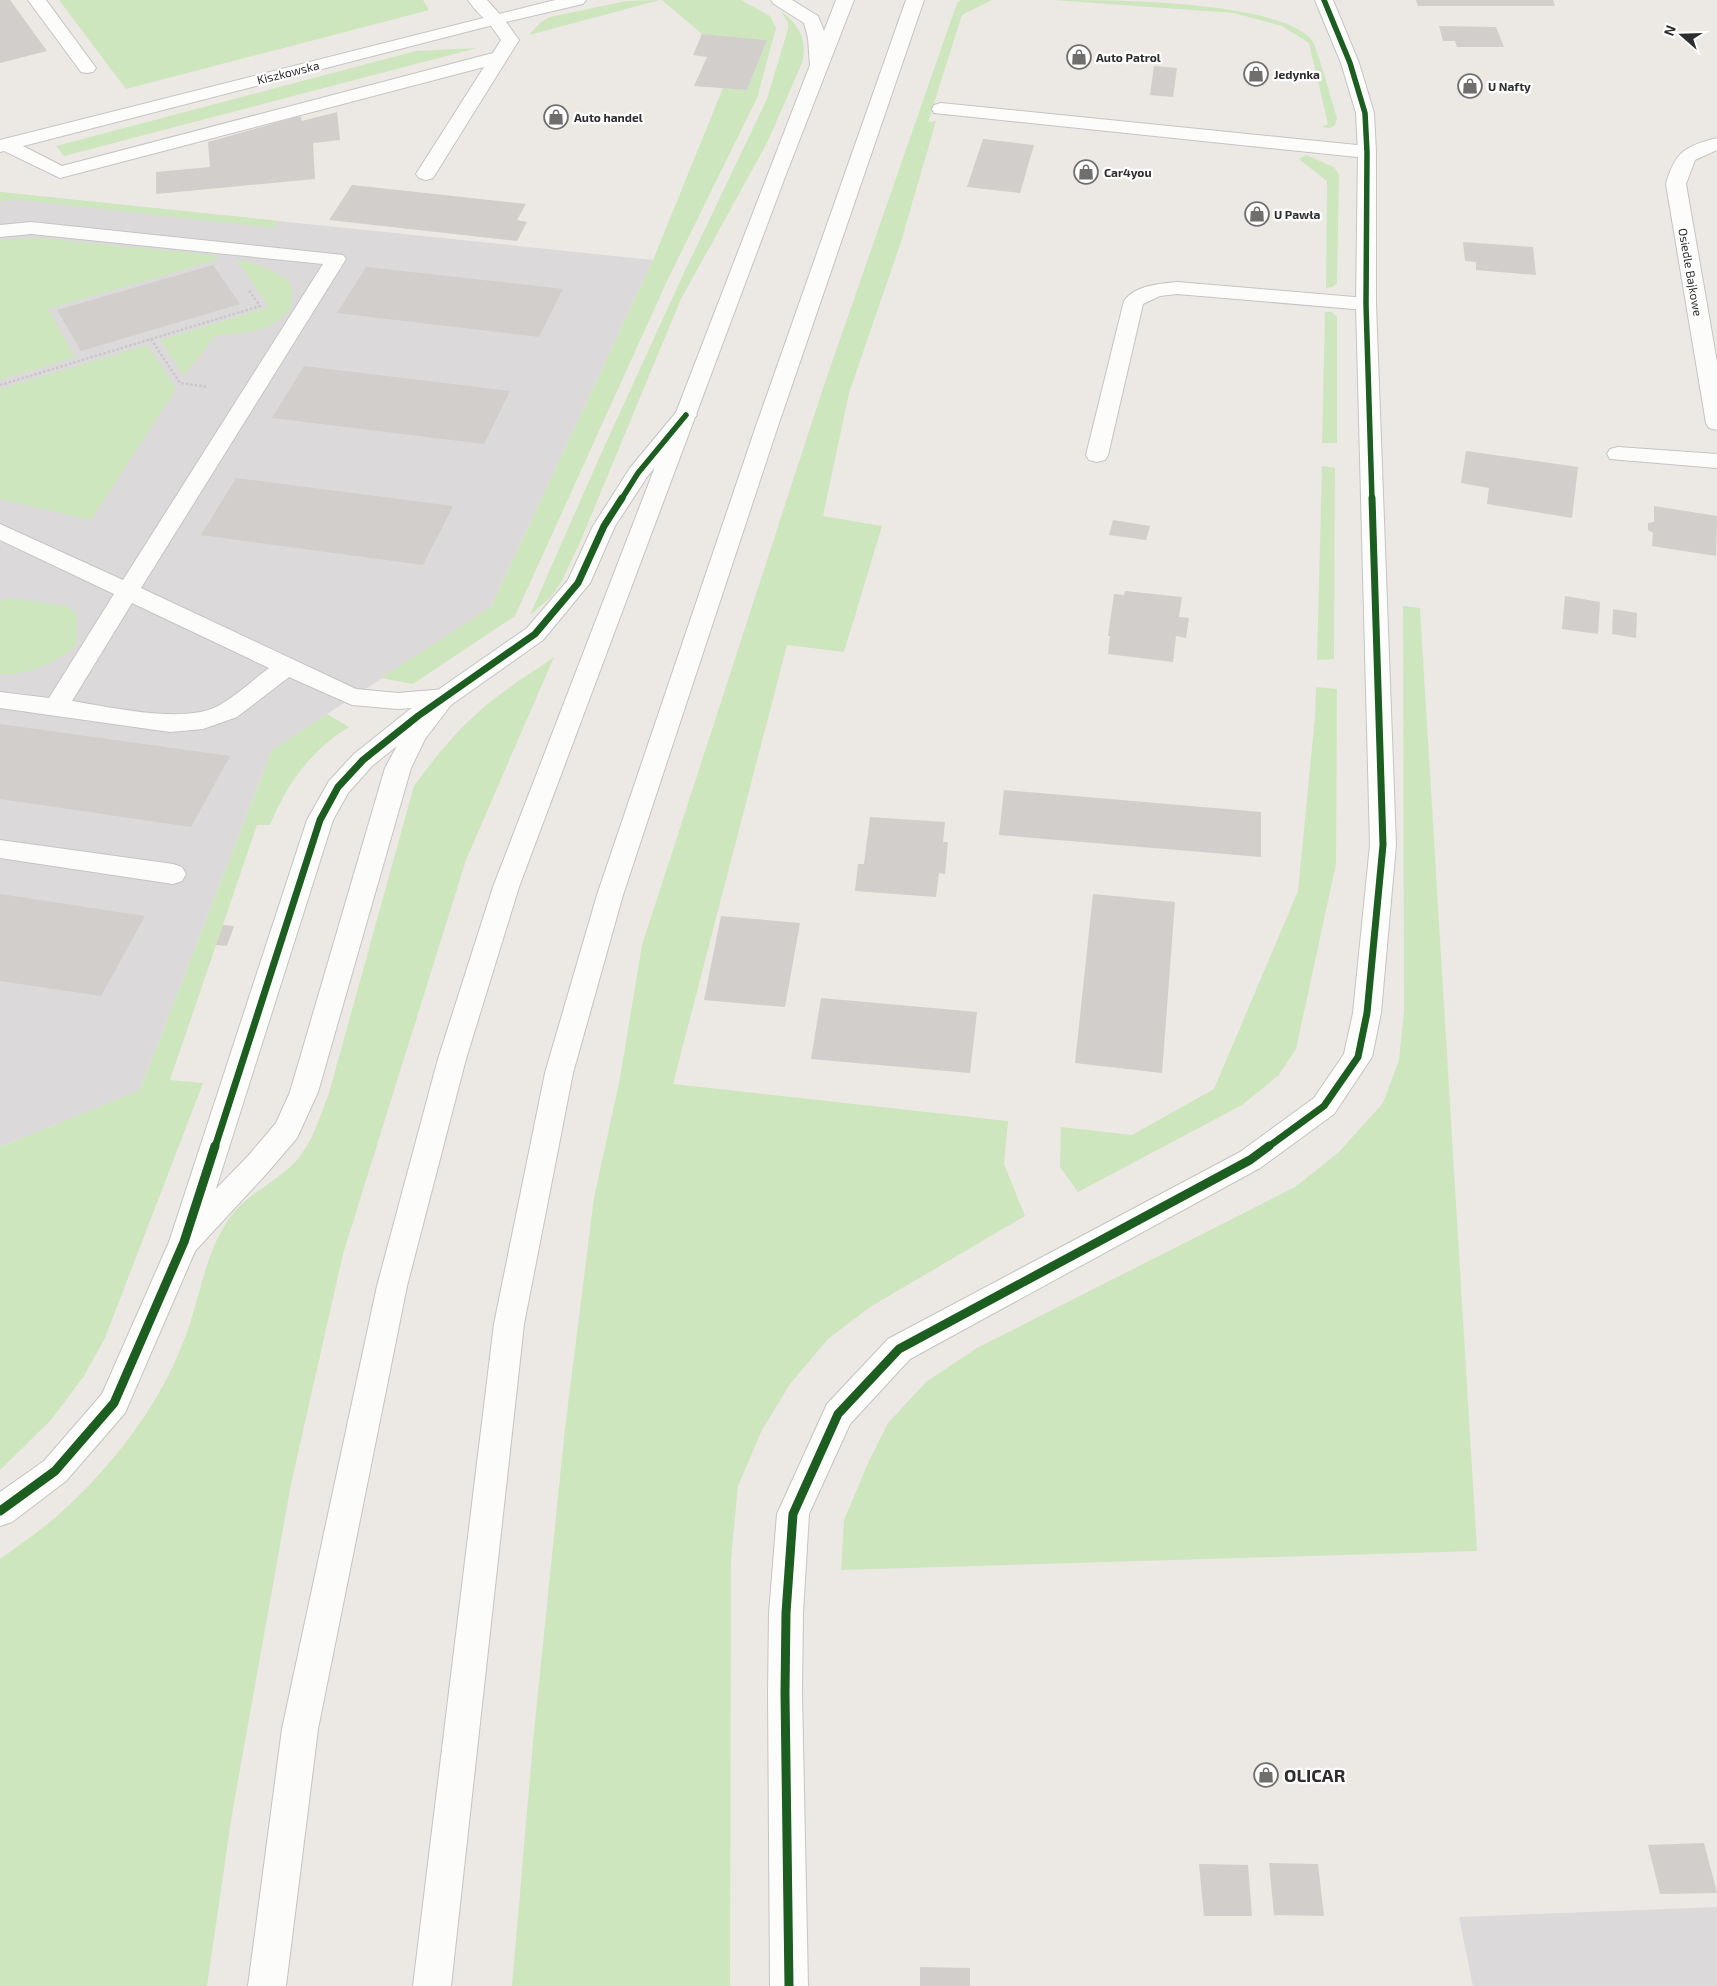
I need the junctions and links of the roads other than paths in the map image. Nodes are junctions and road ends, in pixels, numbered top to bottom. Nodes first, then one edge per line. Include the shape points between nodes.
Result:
1 (37, 0) edge
2 (477, 0) edge
3 (577, 0) edge
4 (780, 0) edge
5 (846, 0) edge
6 (915, 0) edge
7 (1324, 0) edge
8 (495, 19) junction
9 (500, 56) junction
10 (87, 68) dead end
11 (819, 69) junction
12 (941, 109) dead end
13 (1717, 144) edge
14 (3, 145) edge
15 (1367, 152) junction
16 (426, 174) dead end
17 (0, 231) edge
18 (1366, 304) junction
19 (686, 415) junction
20 (1717, 423) edge
21 (1618, 454) dead end
22 (1097, 455) dead end
23 (1717, 461) edge
24 (0, 531) edge
25 (128, 590) junction
26 (287, 666) junction
27 (445, 696) junction
28 (0, 700) edge
29 (56, 707) junction
30 (0, 849) edge
31 (173, 874) dead end
32 (184, 1242) junction
33 (0, 1511) edge
34 (267, 1986) edge
35 (432, 1986) edge
36 (789, 1986) edge

1 - 10 main road
2 - 8 main road
3 - 8 main road, Kiszkowska
4 - 11 main road via 812,20
5 - 11 main road
6 - 35 main road via 767,426 610,894 559,1073 509,1324
7 - 15 main road via 1350,63 1364,113
8 - 9 main road via 510,40
8 - 14 main road, Kiszkowska
9 - 14 main road via 60,172
9 - 16 main road
11 - 19 main road
12 - 15 main road
13 - 20 main road, Osiedle Bajkowe via 1696,151 1682,161 1676,184
15 - 18 main road
17 - 25 main road via 31,228 336,259
18 - 22 main road via 1177,288 1156,290 1134,301
18 - 36 main road via 1383,845 1367,1013 1358,1057 1324,1106 1250,1160 899,1350 838,1414 793,1514 784,1693
19 - 27 main road via 638,473 604,526 578,583 535,634
19 - 34 main road via 506,887 450,1068 392,1286 300,1728
21 - 23 main road
24 - 25 main road
25 - 26 main road
25 - 29 main road
26 - 27 main road via 352,698 398,701
26 - 29 main road via 228,711 203,721 170,723
27 - 32 main road via 415,736 398,768 304,1092 287,1130
27 - 32 main road via 363,760 338,788 320,820
28 - 29 main road
30 - 31 main road
32 - 33 main road via 114,1404 54,1471

